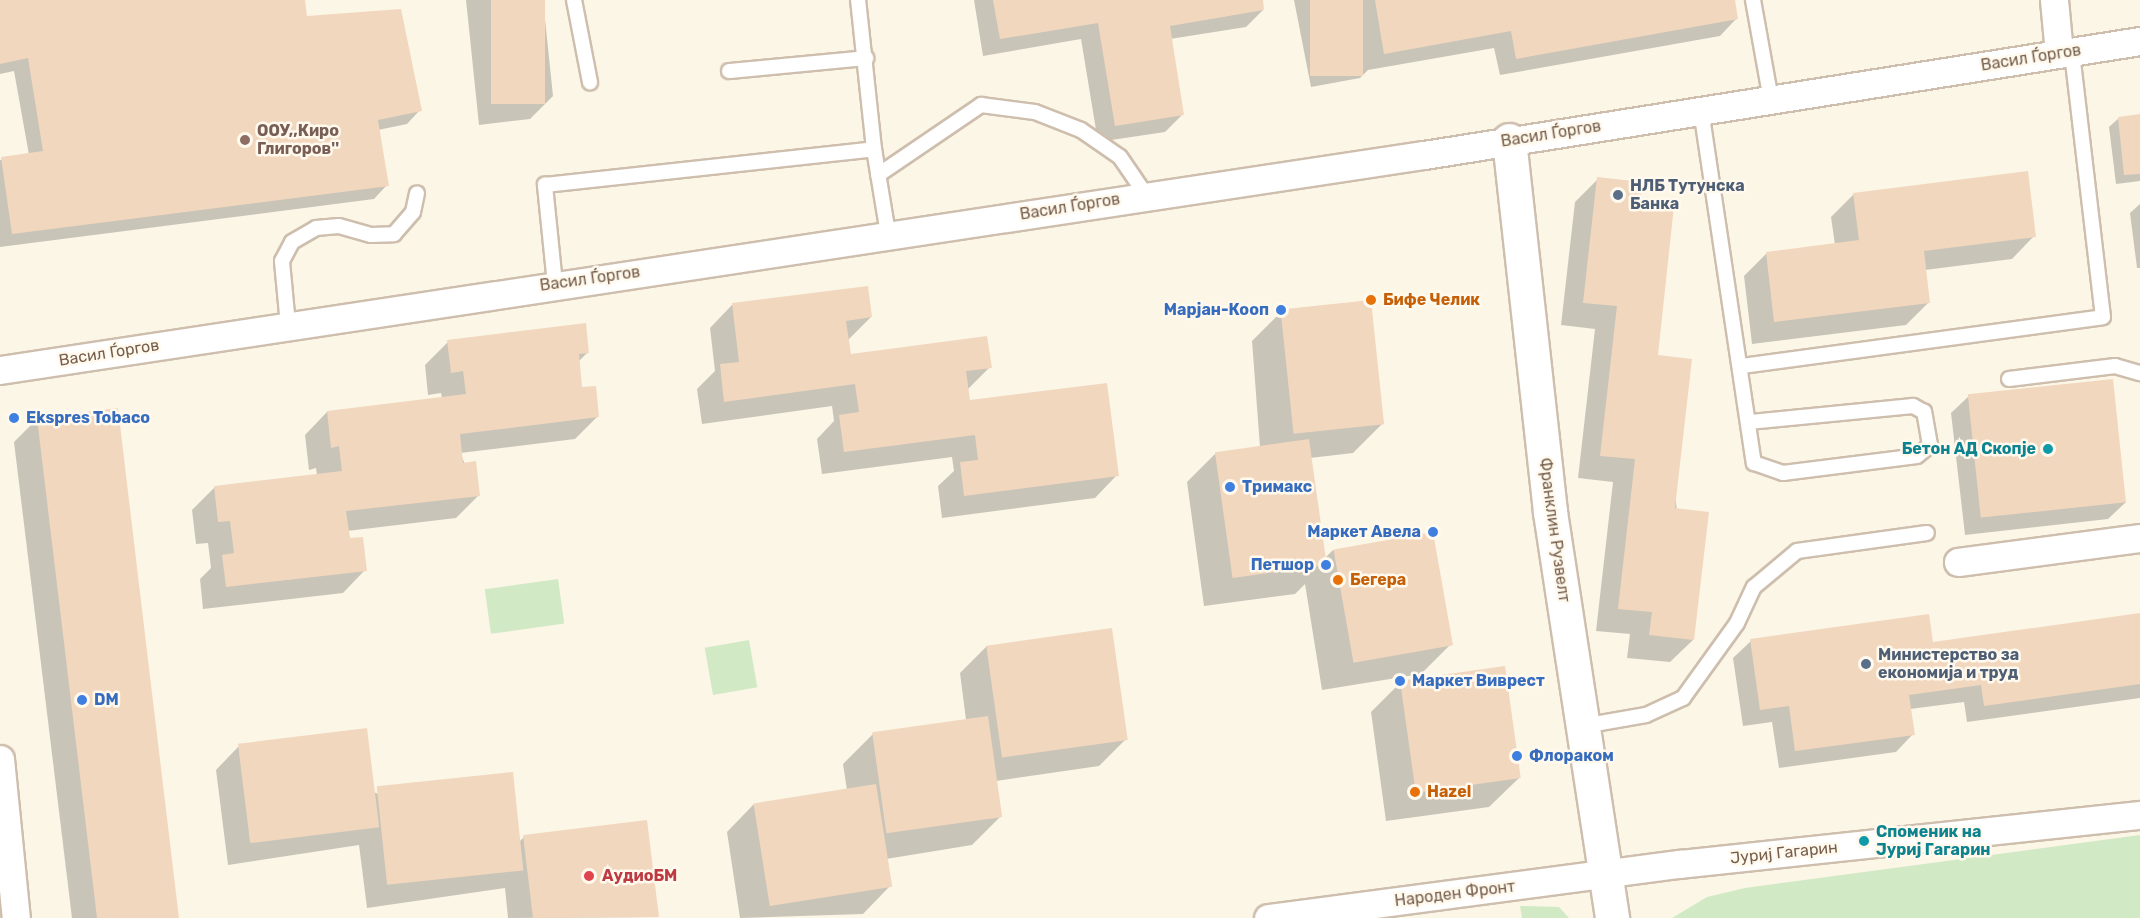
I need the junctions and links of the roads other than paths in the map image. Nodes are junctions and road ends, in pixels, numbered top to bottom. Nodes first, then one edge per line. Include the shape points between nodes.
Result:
1 (574, 0) edge
2 (858, 0) edge
3 (1753, 0) edge
4 (2054, 0) edge
5 (2140, 41) edge
6 (2066, 52) junction
7 (866, 58) junction
8 (729, 72) dead end
9 (590, 82) dead end
10 (1771, 100) junction
11 (1701, 110) junction
12 (1509, 140) junction
13 (874, 149) junction
14 (878, 175) junction
15 (417, 193) dead end
16 (1146, 195) junction
17 (888, 234) junction
18 (555, 284) junction
19 (288, 325) junction
20 (1742, 366) junction
21 (0, 370) edge
22 (2140, 373) edge
23 (2009, 379) dead end
24 (1749, 422) junction
25 (1927, 533) dead end
26 (2140, 538) edge
27 (1958, 562) dead end
28 (1582, 726) junction
29 (0, 759) edge
30 (2140, 815) edge
31 (1606, 874) junction
32 (16, 918) edge
33 (1268, 918) edge
34 (1612, 918) edge

1 - 9 lane
2 - 7 lane
3 - 10 lane
4 - 6 street
5 - 6 street, Васил Ѓоргов
6 - 10 street, Васил Ѓоргов
6 - 20 lane via 2103,317
7 - 8 lane
7 - 13 lane
10 - 11 street, Васил Ѓоргов
11 - 12 street, Васил Ѓоргов
11 - 20 lane
12 - 16 street, Васил Ѓоргов
12 - 28 street, Франклин Рузвелт via 1550,512
13 - 14 lane
13 - 18 lane via 545,185
14 - 16 lane via 981,105 1035,112 1081,130 1120,157
14 - 17 lane
15 - 19 lane via 413,212 394,234 371,235 339,226 316,228 292,242 282,261
16 - 17 street, Васил Ѓоргов
17 - 18 street, Васил Ѓоргов
18 - 19 street, Васил Ѓоргов
19 - 21 street, Васил Ѓоргов
20 - 24 lane
22 - 23 lane via 2115,366
24 - 24 lane via 1754,463 1784,473 1917,456 1930,445 1924,412 1913,406
25 - 28 lane via 1797,551 1754,586 1737,623 1683,698 1646,715
26 - 27 street
28 - 31 street, Франклин Рузвелт
29 - 32 street
30 - 31 street, Јуриј Гагарин
31 - 33 street, Народен Фронт
31 - 34 street, Франклин Рузвелт

